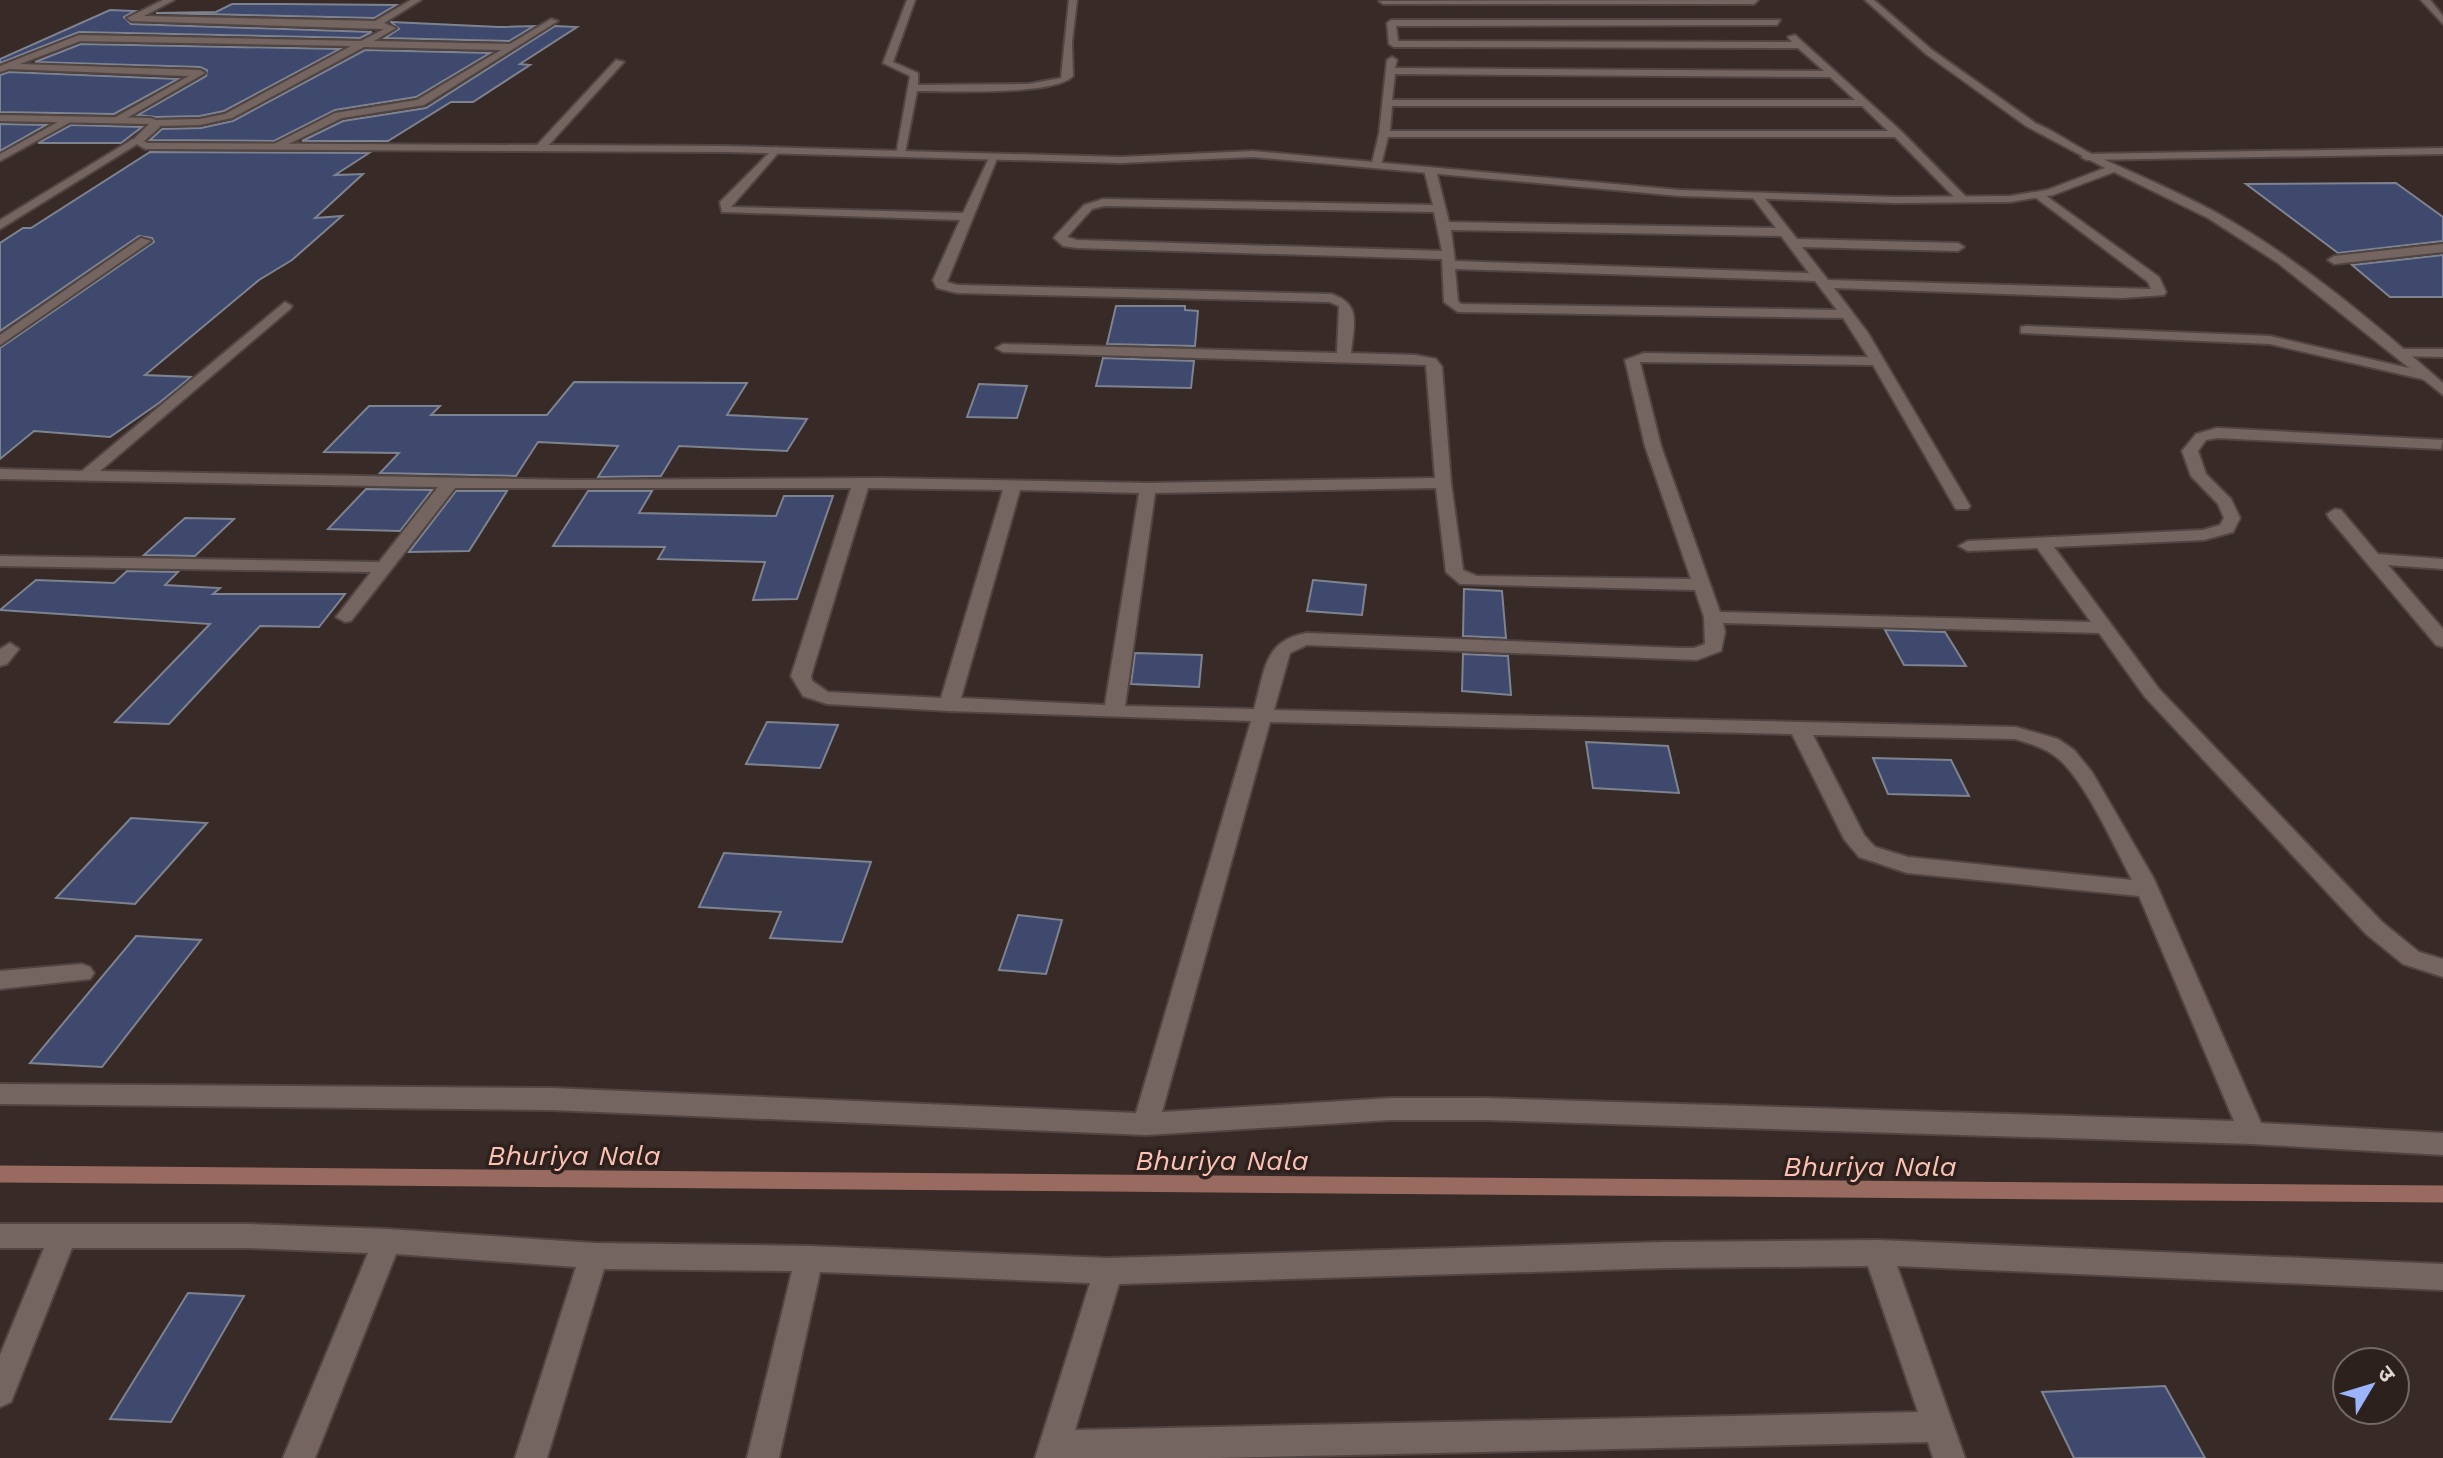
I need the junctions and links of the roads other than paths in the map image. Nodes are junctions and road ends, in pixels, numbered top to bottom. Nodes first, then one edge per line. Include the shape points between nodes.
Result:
1 (170, 0) edge
2 (417, 0) edge
3 (911, 0) edge
4 (1073, 0) edge
5 (1383, 0) edge
6 (1753, 0) edge
7 (1869, 0) edge
8 (2425, 0) edge
9 (131, 18) junction
10 (554, 21) dead end
11 (2443, 21) edge
12 (1777, 22) junction
13 (120, 23) dead end
14 (1391, 23) junction
15 (377, 24) junction
16 (108, 28) dead end
17 (85, 37) junction
18 (1394, 44) junction
19 (366, 45) junction
20 (1801, 45) junction
21 (510, 47) junction
22 (12, 54) dead end
23 (36, 54) junction
24 (619, 62) dead end
25 (2, 68) edge
26 (1390, 71) junction
27 (1834, 74) junction
28 (915, 88) junction
29 (1387, 103) junction
30 (1864, 103) junction
31 (0, 118) edge
32 (71, 119) junction
33 (118, 120) junction
34 (155, 123) junction
35 (1384, 134) junction
36 (1898, 134) junction
37 (137, 141) junction
38 (278, 146) junction
39 (541, 147) junction
40 (775, 150) junction
41 (2443, 151) edge
42 (900, 153) junction
43 (2086, 157) junction
44 (0, 158) edge
45 (994, 158) junction
46 (2443, 161) edge
47 (1375, 165) junction
48 (2112, 169) junction
49 (1430, 170) junction
50 (2038, 195) junction
51 (1759, 198) junction
52 (1963, 200) junction
53 (1441, 209) junction
54 (967, 217) junction
55 (0, 225) edge
56 (1444, 226) junction
57 (1790, 237) junction
58 (145, 241) dead end
59 (1958, 247) dead end
60 (2443, 248) edge
61 (1447, 260) junction
62 (2334, 260) dead end
63 (1822, 280) junction
64 (285, 306) dead end
65 (1848, 314) junction
66 (2026, 330) dead end
67 (0, 341) edge
68 (1003, 348) dead end
69 (2400, 353) junction
70 (2443, 353) edge
71 (1344, 357) junction
72 (1877, 361) junction
73 (2426, 376) junction
74 (2443, 391) edge
75 (2441, 444) dead end
76 (0, 474) edge
77 (85, 476) junction
78 (450, 483) junction
79 (861, 483) junction
80 (1443, 483) junction
81 (1013, 485) junction
82 (1148, 488) junction
83 (1962, 506) dead end
84 (2335, 514) dead end
85 (2042, 543) junction
86 (1968, 546) dead end
87 (2374, 559) junction
88 (0, 561) edge
89 (2443, 564) edge
90 (381, 567) junction
91 (1702, 585) junction
92 (345, 617) dead end
93 (1713, 617) junction
94 (2104, 628) junction
95 (2443, 641) edge
96 (949, 705) junction
97 (1114, 712) junction
98 (1263, 715) junction
99 (1799, 727) junction
100 (2147, 889) junction
101 (2443, 968) edge
102 (82, 973) dead end
103 (0, 980) edge
104 (0, 1094) edge
105 (1146, 1124) junction
106 (2252, 1133) junction
107 (2443, 1144) edge
108 (0, 1236) edge
109 (63, 1236) junction
110 (387, 1241) junction
111 (1878, 1253) junction
112 (594, 1256) junction
113 (809, 1259) junction
114 (1108, 1271) junction
115 (2443, 1277) edge
116 (0, 1392) edge
117 (1938, 1427) junction
118 (1052, 1452) edge
119 (299, 1458) edge
120 (531, 1458) edge
121 (763, 1458) edge
122 (1949, 1458) edge

1 - 9 street
2 - 15 street
3 - 28 street via 888,63 915,75
4 - 28 street via 1064,80 1028,87
5 - 6 street
5 - 14 street
6 - 12 street
7 - 43 street via 1929,52
8 - 11 street
9 - 13 street
9 - 15 street
10 - 21 street
12 - 14 street
12 - 20 street
14 - 18 street
15 - 19 street via 392,28
16 - 17 street
17 - 19 street
17 - 23 street
18 - 20 street
18 - 26 street
19 - 21 street
19 - 34 street via 220,119
20 - 27 street
21 - 38 street via 420,103 339,115
22 - 23 street
23 - 25 street
24 - 39 street
25 - 33 street via 200,73
26 - 27 street
26 - 29 street
27 - 30 street
28 - 42 street
29 - 30 street
29 - 35 street
30 - 36 street
31 - 32 street
32 - 33 street
32 - 44 street
33 - 34 street
34 - 37 street
35 - 36 street
35 - 47 street
36 - 52 street
37 - 38 street via 145,146
37 - 55 street
38 - 39 street
39 - 40 street
40 - 42 street
40 - 54 street via 724,204 726,210
41 - 43 street
42 - 45 street
43 - 48 street
45 - 47 street via 1121,160 1245,154
45 - 54 street
46 - 48 street
47 - 49 street
48 - 50 street
48 - 69 street via 2223,223
49 - 51 street
49 - 53 street
50 - 52 street
50 - 63 street via 2154,280 2159,292
51 - 52 street
51 - 57 street
53 - 56 street
53 - 61 street via 1103,202 1088,207 1060,238 1077,244
54 - 71 street via 939,280 947,287 1331,298 1347,310
56 - 57 street
56 - 61 street
57 - 59 street
57 - 63 street
58 - 67 street
60 - 62 street
61 - 63 street
61 - 65 street via 1451,302 1466,309
63 - 65 street
64 - 77 street
65 - 72 street
66 - 73 street via 2270,340
68 - 71 street
69 - 70 street
69 - 73 street
71 - 80 street via 1415,359 1435,367
72 - 83 street
72 - 91 street via 1632,360 1653,446
73 - 74 street
75 - 85 street via 2209,435 2190,451 2199,476 2225,502 2232,518 2227,528 2204,535
76 - 77 street
77 - 78 street
78 - 79 street
78 - 90 street
79 - 81 street
79 - 96 street via 801,676 803,686 827,698
80 - 82 street
80 - 91 street via 1455,572 1466,580
81 - 82 street
81 - 96 street
82 - 97 street
84 - 87 street
85 - 86 street
85 - 94 street
87 - 89 street
87 - 95 street
88 - 90 street
90 - 92 street
91 - 93 street
93 - 94 street
93 - 98 street via 1714,647 1697,654 1294,641 1281,650
94 - 101 street via 2152,693 2374,928 2411,958
96 - 97 street
97 - 98 street
98 - 99 street
98 - 105 street
99 - 100 street via 1855,839 1867,852 1907,865
99 - 100 street via 2016,733 2051,744 2082,772
100 - 106 street
102 - 103 street
104 - 105 street via 551,1099
105 - 106 street via 1391,1109 1485,1109
106 - 107 street
108 - 109 street
109 - 110 street
109 - 116 street
110 - 112 street
110 - 119 street
111 - 114 street
111 - 115 street
111 - 117 street
112 - 113 street
112 - 120 street
113 - 114 street
113 - 121 street
114 - 118 street
117 - 118 street
117 - 122 street

